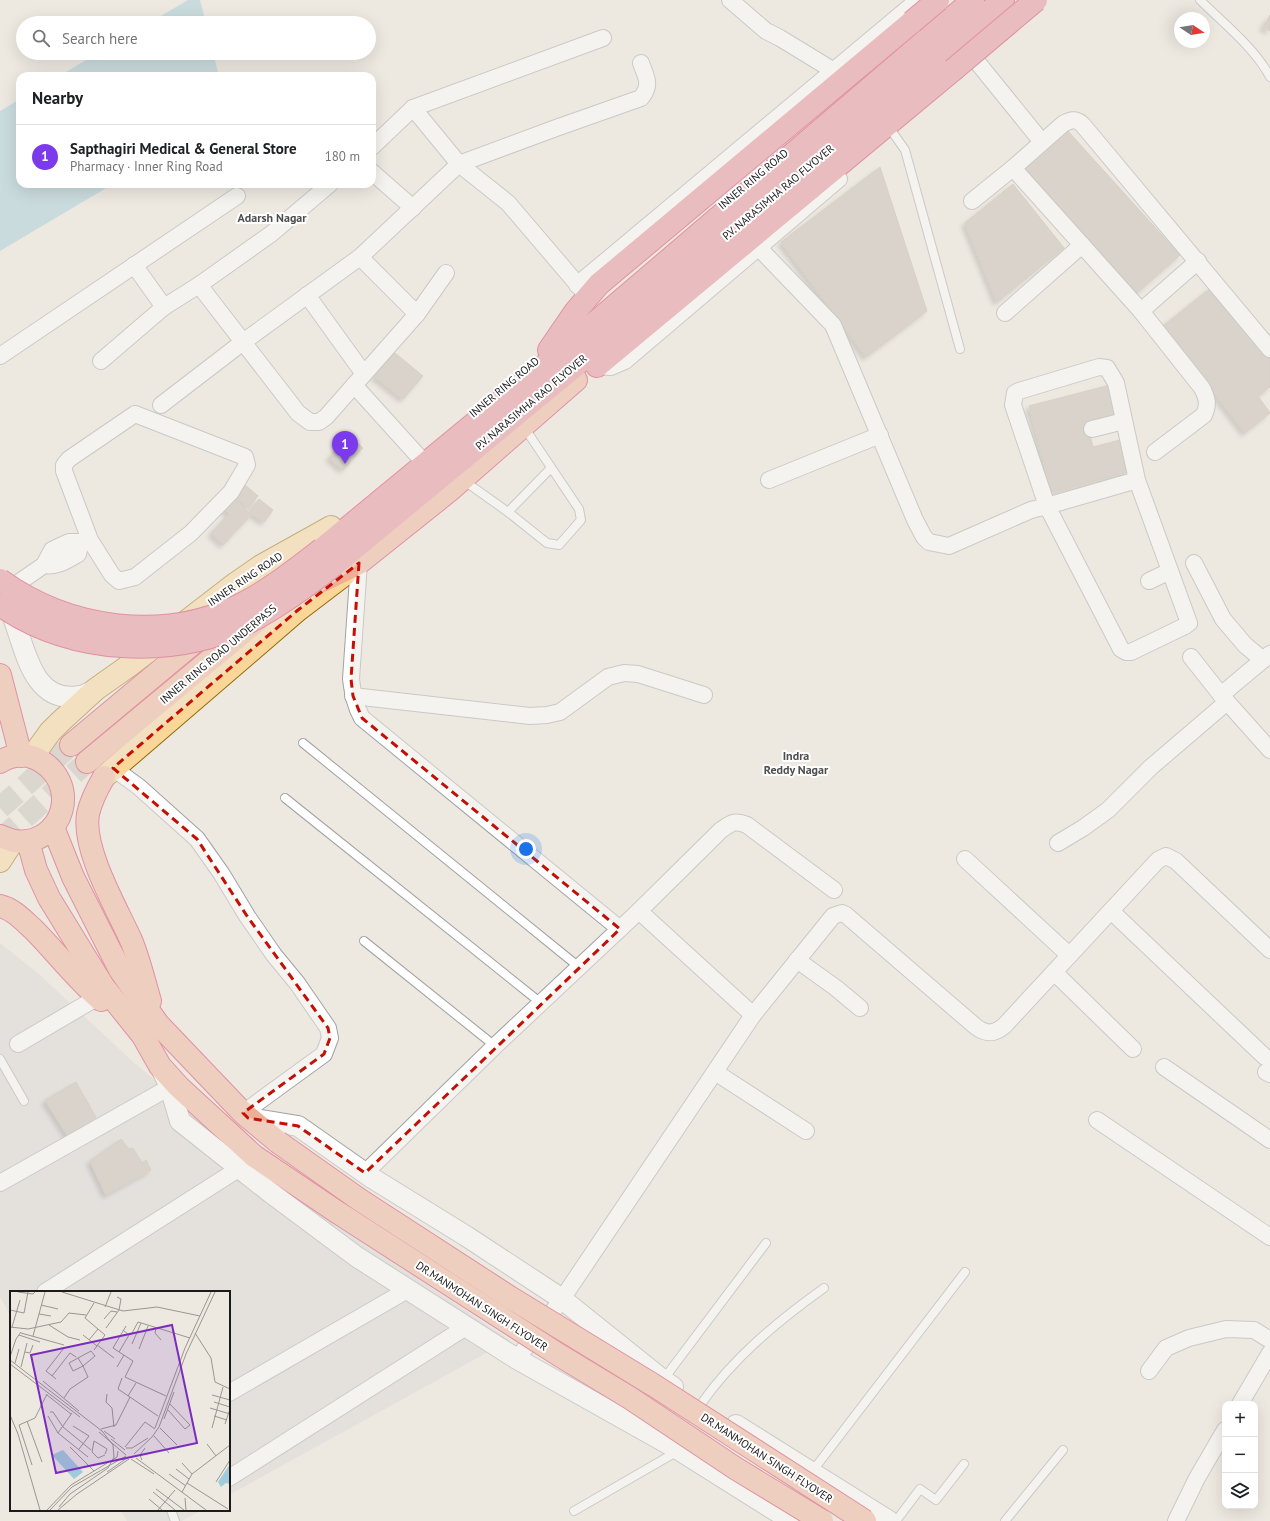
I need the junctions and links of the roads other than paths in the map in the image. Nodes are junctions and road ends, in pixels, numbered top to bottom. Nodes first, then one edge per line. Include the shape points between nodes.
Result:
1 (730, 0) edge
2 (918, 0) edge
3 (930, 0) edge
4 (966, 0) edge
5 (972, 0) edge
6 (1003, 0) edge
7 (1009, 0) edge
8 (1036, 0) edge
9 (1200, 0) edge
10 (942, 9) edge
11 (603, 38) dead end
12 (969, 48) junction
13 (641, 62) dead end
14 (834, 71) junction
15 (1270, 77) edge
16 (413, 108) junction
17 (893, 133) junction
18 (1045, 139) junction
19 (376, 143) edge
20 (460, 164) junction
21 (1013, 168) junction
22 (376, 176) edge
23 (325, 188) edge
24 (237, 196) dead end
25 (972, 201) dead end
26 (413, 208) junction
27 (1082, 245) junction
28 (758, 247) junction
29 (360, 257) junction
30 (1198, 261) junction
31 (134, 265) junction
32 (446, 273) dead end
33 (199, 285) junction
34 (582, 290) junction
35 (307, 294) junction
36 (164, 307) junction
37 (1141, 310) junction
38 (1004, 313) dead end
39 (417, 314) junction
40 (243, 342) junction
41 (960, 349) dead end
42 (1270, 349) edge
43 (549, 350) junction
44 (0, 356) edge
45 (101, 360) dead end
46 (597, 366) junction
47 (359, 380) junction
48 (576, 380) junction
49 (161, 404) dead end
50 (1124, 421) junction
51 (523, 426) junction
52 (1092, 429) dead end
53 (880, 435) junction
54 (1155, 452) dead end
55 (420, 458) junction
56 (551, 468) junction
57 (462, 479) junction
58 (770, 480) dead end
59 (1137, 480) junction
60 (1047, 506) junction
61 (508, 512) junction
62 (331, 527) junction
63 (86, 541) junction
64 (359, 563) junction
65 (1194, 564) dead end
66 (1170, 571) junction
67 (1149, 581) dead end
68 (1, 589) edge
69 (1191, 657) dead end
70 (1266, 657) edge
71 (0, 675) edge
72 (96, 689) junction
73 (704, 695) dead end
74 (353, 696) junction
75 (1224, 699) junction
76 (303, 743) dead end
77 (72, 745) tunnel mouth
78 (1270, 750) edge
79 (27, 756) junction
80 (0, 762) edge
81 (87, 762) tunnel mouth
82 (109, 773) junction
83 (285, 798) dead end
84 (53, 827) junction
85 (14, 839) edge
86 (1058, 842) dead end
87 (966, 859) dead end
88 (0, 861) edge
89 (834, 890) dead end
90 (0, 906) edge
91 (639, 911) junction
92 (1111, 911) junction
93 (620, 929) junction
94 (364, 941) dead end
95 (1270, 950) edge
96 (1069, 955) junction
97 (797, 960) junction
98 (579, 967) junction
99 (1054, 972) junction
100 (98, 997) junction
101 (541, 1003) junction
102 (860, 1008) dead end
103 (753, 1015) junction
104 (150, 1030) junction
105 (18, 1044) dead end
106 (495, 1046) junction
107 (1133, 1049) dead end
108 (0, 1059) edge
109 (160, 1066) junction
110 (1164, 1066) dead end
111 (1269, 1068) edge
112 (715, 1072) junction
113 (170, 1087) junction
114 (24, 1101) dead end
115 (245, 1115) junction
116 (1097, 1120) dead end
117 (806, 1131) dead end
118 (1270, 1140) edge
119 (240, 1168) junction
120 (365, 1173) junction
121 (0, 1183) edge
122 (1270, 1237) edge
123 (766, 1243) dead end
124 (965, 1272) dead end
125 (824, 1288) dead end
126 (409, 1289) junction
127 (47, 1291) edge
128 (562, 1299) junction
129 (466, 1327) junction
130 (1270, 1340) edge
131 (1270, 1353) edge
132 (517, 1359) junction
133 (1149, 1371) dead end
134 (663, 1380) junction
135 (230, 1392) edge
136 (1242, 1401) edge
137 (701, 1404) junction
138 (1222, 1435) edge
139 (679, 1450) junction
140 (1063, 1450) dead end
141 (964, 1464) dead end
142 (811, 1473) junction
143 (230, 1477) edge
144 (171, 1511) edge
145 (574, 1512) dead end
146 (175, 1521) edge
147 (792, 1521) edge
148 (822, 1521) edge
149 (866, 1521) edge
150 (889, 1521) edge
151 (896, 1521) edge
152 (1005, 1521) edge
153 (1176, 1521) edge

1 - 14 street via 766,31
2 - 14 street
3 - 10 street
4 - 10 main road, INNER RING ROAD
5 - 68 highway, P.V. NARASIMHA RAO FLYOVER, bridge via 556,356 322,549 272,587 241,604 208,617 168,625 127,627 62,614
6 - 68 highway, P.V. NARASIMHA RAO FLYOVER, bridge via 568,371 334,565 281,604 247,622 191,642 148,647 108,645 67,636 32,623
7 - 12 main road
8 - 12 highway, bridge
9 - 15 lane via 1244,44 1264,66
10 - 34 highway, bridge via 912,22 605,279
10 - 43 main road, INNER RING ROAD
11 - 16 street
12 - 17 street
12 - 18 street
12 - 18 street
12 - 46 highway, bridge via 953,70
12 - 48 main road
13 - 20 street via 648,81 647,92 641,98
14 - 34 street
16 - 19 street
16 - 20 street
17 - 28 street
17 - 41 lane via 905,150
18 - 21 street
18 - 30 street via 1062,124 1077,120
20 - 26 street
20 - 34 street via 508,203
21 - 25 street
21 - 27 street
22 - 26 street
23 - 33 street via 271,234
24 - 31 street
26 - 29 street
27 - 37 street
27 - 38 street
28 - 46 street via 626,361 611,367
28 - 53 street via 833,325
29 - 35 street
29 - 39 street
30 - 37 street
30 - 42 street
31 - 36 street
31 - 44 street
32 - 39 street
33 - 36 street
33 - 40 street
34 - 43 highway
35 - 40 street
35 - 47 street
36 - 45 street
37 - 54 street via 1202,388 1207,399 1204,414
39 - 47 street
40 - 47 street via 298,413 310,422 319,422 326,417
40 - 49 street
43 - 55 highway, INNER RING ROAD
46 - 48 highway
47 - 55 street
48 - 51 highway
50 - 52 street
50 - 59 street
50 - 60 street via 1116,383 1107,368 1099,367 1019,390 1015,394 1013,405
51 - 56 lane
51 - 57 highway
53 - 58 street
53 - 60 street via 915,520 929,542 949,546 1031,510
55 - 62 highway, INNER RING ROAD
56 - 61 lane
56 - 61 lane via 579,509 581,520 559,545 547,543
57 - 61 lane
57 - 64 highway
59 - 60 street
59 - 66 street
60 - 66 street via 1121,649 1126,652 1131,652 1189,623
62 - 72 main road, INNER RING ROAD via 261,566
62 - 77 highway
63 - 63 street via 64,465 135,414 245,457 247,465 231,492 191,533 135,577 119,581
63 - 68 street via 78,554 68,560 58,565 44,565
64 - 74 street via 351,679
64 - 81 highway, INNER RING ROAD UNDERPASS via 286,598
64 - 82 main road via 298,610
65 - 70 street via 1223,619 1245,645
66 - 67 street
68 - 72 street via 37,680 49,691 64,696 80,696
69 - 75 street
70 - 75 street
71 - 79 highway
72 - 79 main road, INNER RING ROAD
73 - 74 street via 638,674 624,673 608,677 560,712 547,715 530,716
74 - 93 street via 362,718
75 - 78 street
75 - 86 street via 1108,810
76 - 98 lane
79 - 80 highway via 5,758
79 - 84 highway via 45,763 56,773 62,786 64,802 61,815
82 - 104 highway via 94,795 88,814 89,836 96,862 132,942
82 - 115 street via 139,787 197,839 274,955 328,1028 330,1038 324,1054
83 - 101 lane
84 - 85 highway via 42,836
84 - 104 highway via 73,877
85 - 88 main road
85 - 104 highway via 36,870 49,898 103,986
87 - 96 street
89 - 91 street via 747,825 733,822
90 - 100 highway via 19,915
91 - 93 street
91 - 103 street
92 - 95 street via 1158,860 1166,856 1176,861
92 - 96 street
92 - 111 street via 1265,1057
93 - 98 street
94 - 106 lane
96 - 99 street
97 - 99 street via 833,916 842,913 981,1031 993,1033 1004,1026
97 - 102 street
97 - 103 street
98 - 101 street
99 - 107 street
100 - 104 highway
100 - 105 street
101 - 106 street
103 - 112 street
104 - 109 highway, DR.MANMOHAN SINGH FLYOVER
104 - 115 highway, DR.MANMOHAN SINGH FLYOVER
106 - 120 street
108 - 114 lane
109 - 113 street
109 - 148 highway, DR.MANMOHAN SINGH FLYOVER, bridge via 179,1087 254,1156 559,1355
110 - 118 street
112 - 117 street
112 - 128 street
113 - 119 street via 180,1121
113 - 121 street
115 - 120 street via 298,1126
115 - 149 highway, DR.MANMOHAN SINGH FLYOVER, bridge via 278,1142 360,1200
116 - 122 street
119 - 126 street via 357,1257
119 - 127 street
120 - 128 street
123 - 134 lane
124 - 142 lane
125 - 137 lane via 746,1350
126 - 129 street
126 - 135 street
128 - 132 street
128 - 134 street
129 - 132 street
129 - 143 street
130 - 133 street via 1254,1330 1226,1329 1189,1338 1166,1348
131 - 136 street
132 - 139 street
134 - 137 street
137 - 142 street
138 - 153 street
139 - 145 lane
139 - 147 street
140 - 152 lane
141 - 151 lane via 936,1500 920,1489
142 - 150 street
144 - 146 lane

